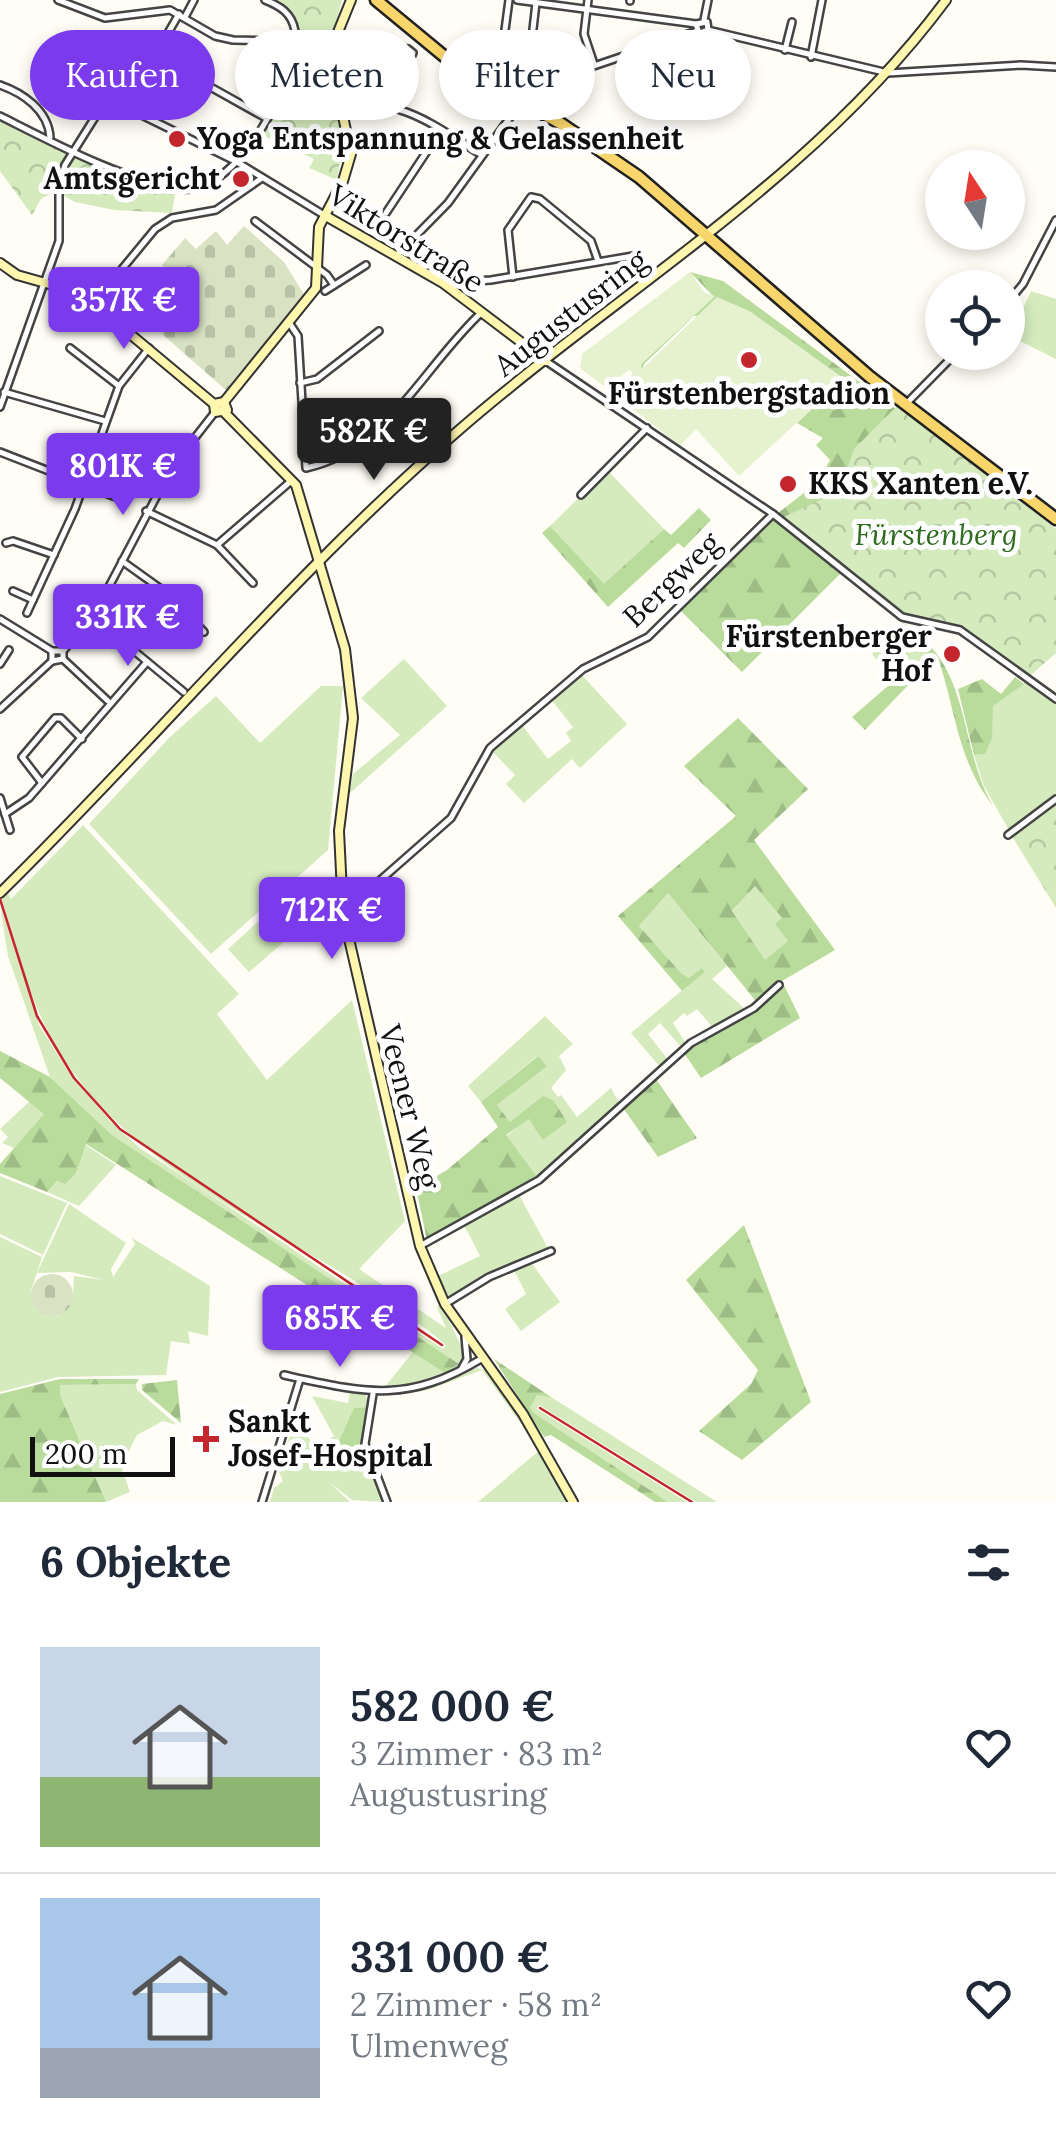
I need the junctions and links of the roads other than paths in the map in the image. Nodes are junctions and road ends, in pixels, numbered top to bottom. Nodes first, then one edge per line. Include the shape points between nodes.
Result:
1 (58, 0) edge
2 (194, 0) edge
3 (265, 0) edge
4 (352, 0) edge
5 (376, 0) edge
6 (509, 0) edge
7 (517, 0) edge
8 (588, 0) edge
9 (708, 0) edge
10 (822, 0) edge
11 (946, 0) edge
12 (536, 2) junction
13 (587, 9) junction
14 (182, 15) junction
15 (704, 20) junction
16 (792, 22) dead end
17 (696, 27) junction
18 (533, 29) dead end
19 (172, 30) edge
20 (291, 30) edge
21 (339, 30) edge
22 (505, 30) dead end
23 (584, 30) edge
24 (699, 30) edge
25 (708, 30) edge
26 (235, 40) edge
27 (751, 41) edge
28 (786, 50) junction
29 (811, 56) junction
30 (595, 64) edge
31 (1056, 67) edge
32 (888, 73) junction
33 (0, 85) edge
34 (0, 116) edge
35 (92, 120) edge
36 (153, 120) edge
37 (265, 120) edge
38 (346, 120) edge
39 (419, 120) edge
40 (508, 120) edge
41 (440, 130) junction
42 (50, 138) junction
43 (72, 149) junction
44 (483, 156) junction
45 (237, 162) junction
46 (262, 177) junction
47 (386, 213) dead end
48 (324, 215) junction
49 (1056, 220) edge
50 (254, 221) dead end
51 (706, 238) junction
52 (639, 255) dead end
53 (394, 259) junction
54 (598, 262) junction
55 (0, 263) edge
56 (366, 264) dead end
57 (320, 269) junction
58 (514, 277) junction
59 (1025, 280) edge
60 (42, 282) junction
61 (444, 283) junction
62 (334, 285) junction
63 (325, 291) dead end
64 (94, 303) junction
65 (482, 312) junction
66 (290, 324) junction
67 (379, 331) dead end
68 (70, 348) dead end
69 (149, 348) junction
70 (546, 362) junction
71 (939, 370) edge
72 (300, 384) junction
73 (119, 386) junction
74 (4, 392) junction
75 (905, 405) junction
76 (0, 407) edge
77 (220, 408) junction
78 (106, 420) junction
79 (647, 428) junction
80 (0, 452) edge
81 (293, 480) junction
82 (84, 485) junction
83 (581, 495) dead end
84 (126, 500) dead end
85 (146, 511) junction
86 (772, 514) junction
87 (1056, 519) edge
88 (6, 544) dead end
89 (217, 545) junction
90 (54, 555) junction
91 (122, 560) junction
92 (317, 564) junction
93 (253, 583) dead end
94 (13, 591) dead end
95 (33, 600) junction
96 (27, 613) dead end
97 (92, 617) junction
98 (0, 619) edge
99 (204, 632) dead end
100 (9, 650) dead end
101 (52, 650) junction
102 (63, 655) junction
103 (52, 660) junction
104 (147, 662) junction
105 (0, 664) edge
106 (184, 692) dead end
107 (1056, 699) edge
108 (110, 702) junction
109 (0, 708) edge
110 (82, 740) junction
111 (42, 782) junction
112 (0, 798) edge
113 (1056, 800) edge
114 (5, 814) junction
115 (10, 830) dead end
116 (1008, 835) dead end
117 (3, 891) edge
118 (342, 913) junction
119 (779, 985) dead end
120 (420, 1246) junction
121 (551, 1251) dead end
122 (445, 1304) junction
123 (465, 1338) junction
124 (481, 1359) junction
125 (461, 1371) junction
126 (284, 1375) dead end
127 (300, 1378) junction
128 (373, 1394) junction
129 (262, 1502) edge
130 (387, 1502) edge
131 (573, 1502) edge

1 - 14 street via 105,18 170,10
2 - 14 street
3 - 20 street via 285,10
4 - 21 main road
5 - 51 main road via 456,66 560,123 639,177
6 - 22 street
7 - 12 street
8 - 13 street
9 - 15 street
10 - 29 street
11 - 32 main road, Augustusring
12 - 13 street
12 - 18 street
13 - 17 street
13 - 23 street
14 - 19 street
14 - 26 street
15 - 17 street
15 - 25 street
16 - 28 street
17 - 24 street
17 - 30 street
27 - 28 street
28 - 29 street
29 - 32 street
31 - 32 street
32 - 51 main road, Augustusring via 812,150
33 - 42 street via 30,102 46,120
34 - 42 street
35 - 43 street, Viktorstraße
36 - 45 street, Viktorstraße
37 - 45 street
38 - 48 main road via 349,167
39 - 41 street
40 - 44 street
41 - 44 street
41 - 47 street
42 - 43 street
43 - 45 street via 185,189 217,180
43 - 60 street via 60,185 59,241
44 - 53 street
45 - 46 street, Viktorstraße
46 - 48 street, Viktorstraße
46 - 64 street via 216,210 172,218 155,229
48 - 53 main road, Viktorstraße
48 - 57 main road
49 - 59 street
50 - 57 street
51 - 70 main road, Augustusring
51 - 75 main road
52 - 54 street
53 - 61 main road, Viktorstraße
54 - 58 street
54 - 58 street via 590,241 531,197 508,230
55 - 60 main road
56 - 62 street
57 - 62 street
57 - 66 main road via 316,288
58 - 61 street
60 - 64 main road
60 - 74 street
61 - 65 main road, Viktorstraße
62 - 63 street
64 - 69 main road
65 - 70 main road, Viktorstraße
65 - 72 street via 383,424 348,450 306,468
66 - 72 street via 298,336
66 - 77 main road
67 - 72 street via 317,379
68 - 73 street
69 - 73 street
69 - 77 main road
70 - 79 street
70 - 92 main road, Augustusring via 460,429
71 - 75 street
73 - 78 street
74 - 76 street
74 - 78 street
75 - 87 main road
77 - 81 main road
77 - 85 street
78 - 82 street
79 - 83 street
79 - 86 street
80 - 82 street
81 - 89 street
81 - 92 main road, Veener Weg
82 - 84 street
82 - 90 street
85 - 89 street
85 - 91 street
86 - 107 street via 902,616 960,630
86 - 118 street, Bergweg via 648,637 570,678 490,748 451,818
88 - 90 street
89 - 93 street
90 - 95 street
91 - 97 street
91 - 99 street
92 - 117 main road, Augustusring
92 - 118 main road, Veener Weg via 345,649 352,697 338,831
94 - 95 street
95 - 96 street
97 - 102 street
97 - 104 street
98 - 101 street
100 - 105 street
101 - 102 street
101 - 103 street
102 - 103 street
102 - 108 street
103 - 109 street
104 - 106 street
104 - 108 street
108 - 110 street
110 - 111 street
110 - 111 street via 55,718 22,757
111 - 114 street
112 - 114 street
113 - 116 street
114 - 115 street
118 - 120 main road, Veener Weg
119 - 120 street via 754,1008 691,1044 538,1180
120 - 122 main road, Veener Weg
121 - 122 street
122 - 123 main road, Veener Weg
123 - 124 main road, Veener Weg
123 - 125 street
124 - 125 street
124 - 131 main road, Veener Weg via 524,1414
125 - 128 street via 428,1386
126 - 127 street
127 - 128 street
127 - 129 street
128 - 130 street via 364,1444

